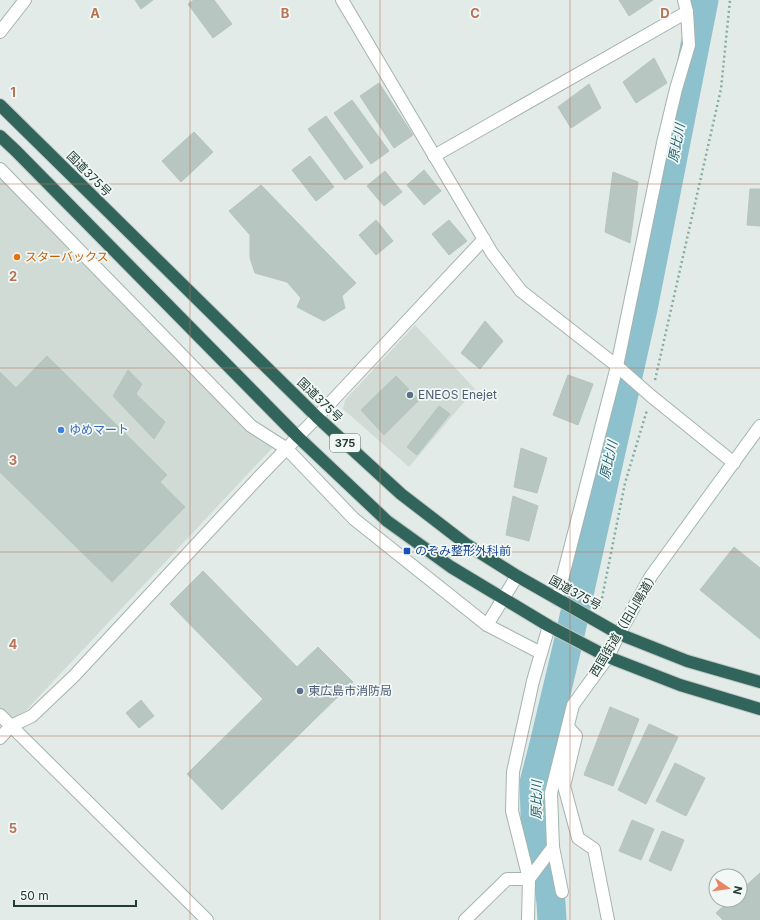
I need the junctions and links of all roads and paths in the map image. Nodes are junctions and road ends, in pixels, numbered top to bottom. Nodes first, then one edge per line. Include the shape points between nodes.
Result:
1 (25, 0) edge
2 (342, 0) edge
3 (730, 0) edge
4 (686, 6) edge
5 (0, 32) edge
6 (0, 105) edge
7 (0, 136) edge
8 (434, 156) junction
9 (0, 169) edge
10 (484, 239) junction
11 (620, 368) junction
12 (647, 392) junction
13 (317, 417) junction
14 (760, 426) edge
15 (298, 437) junction
16 (286, 449) junction
17 (734, 463) junction
18 (516, 576) junction
19 (503, 599) junction
20 (557, 600) junction
21 (597, 622) junction
22 (487, 625) junction
23 (549, 626) junction
24 (619, 634) junction
25 (541, 653) junction
26 (608, 657) junction
27 (760, 682) edge
28 (760, 709) edge
29 (0, 715) edge
30 (11, 726) junction
31 (568, 727) junction
32 (0, 738) edge
33 (553, 847) junction
34 (529, 879) junction
35 (562, 892) dead end
36 (207, 920) edge
37 (465, 920) edge
38 (528, 920) edge
39 (608, 920) edge

1 - 5 street
2 - 8 street
3 - 12 path via 721,89
4 - 8 street
4 - 11 street via 689,45 663,143
6 - 13 highway, 国道375号 / 375
7 - 15 highway, 375
8 - 10 street
9 - 16 street via 251,426
10 - 11 street via 521,291
10 - 13 street
11 - 12 street
11 - 20 street
12 - 17 street
12 - 21 path via 625,483
13 - 15 street
13 - 18 highway, 国道375号 / 375 via 401,494 466,544
14 - 17 street, 西国街道（旧山陽道）
15 - 16 street
15 - 19 highway, 375 via 387,521 451,567
16 - 22 street via 354,519
16 - 30 street via 74,676 32,716
17 - 24 street, 西国街道（旧山陽道） via 651,576
18 - 19 street
18 - 20 highway, 国道375号 / 375
19 - 22 street
19 - 23 highway, 375
20 - 21 highway, 国道375号 / 375
21 - 24 highway, 国道375号 / 375
22 - 25 street
23 - 25 street
23 - 26 highway, 375
24 - 26 street, 西国街道（旧山陽道）
24 - 27 highway, 国道375号 / 375 via 687,661
25 - 34 street via 513,772 512,810
26 - 28 highway, 375 via 680,685
26 - 31 street, 西国街道（旧山陽道） via 573,705
29 - 30 street
30 - 32 street
30 - 36 street
31 - 33 street, 西国街道（旧山陽道） via 551,794
31 - 39 street via 576,736 564,786 578,838 594,849
33 - 34 street
33 - 35 street, 西国街道（旧山陽道）
34 - 37 street via 506,879
34 - 38 street

